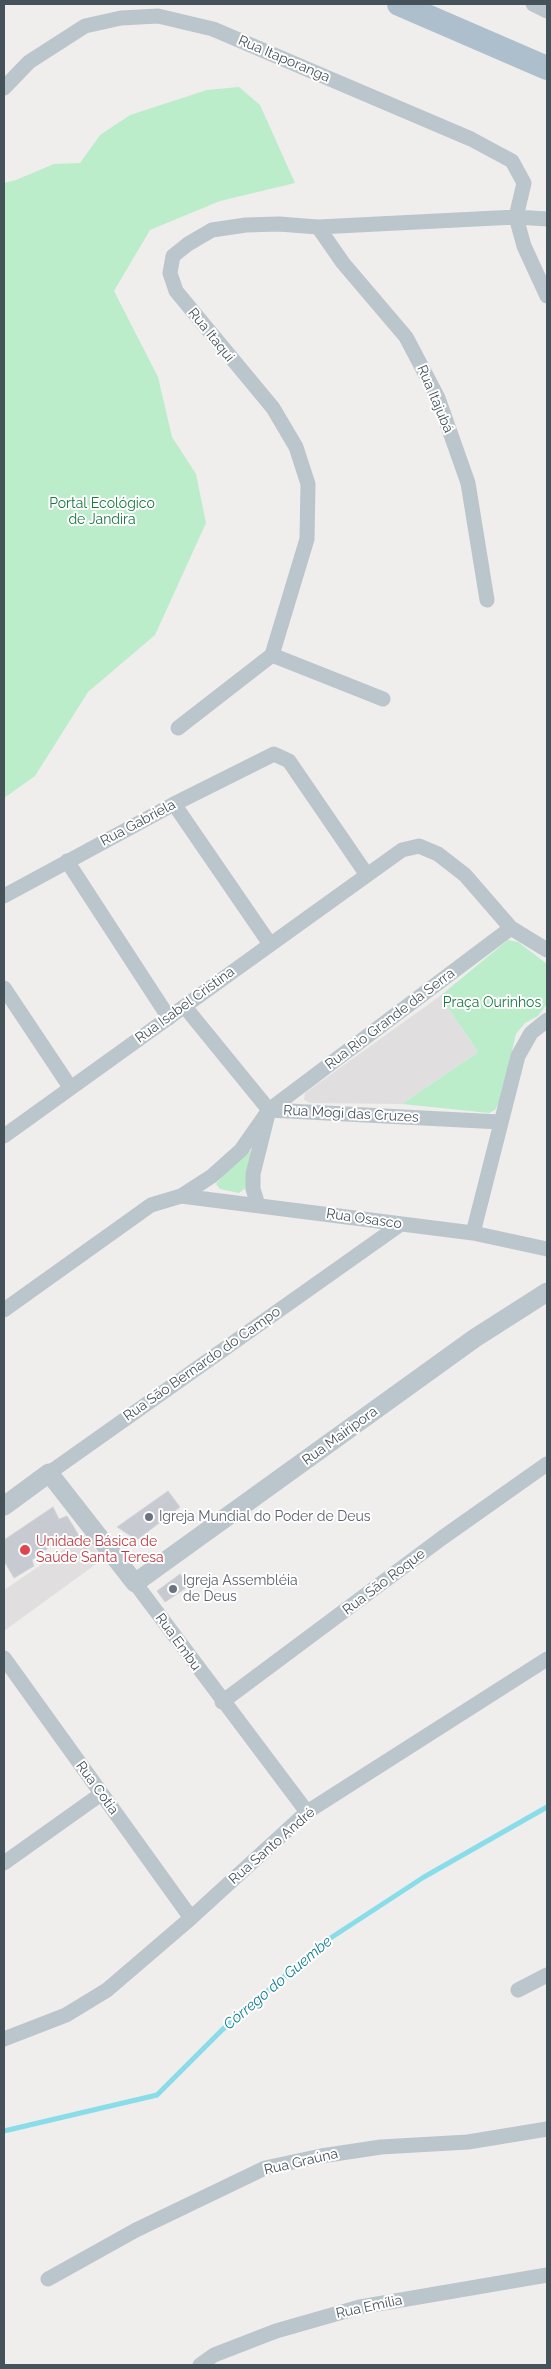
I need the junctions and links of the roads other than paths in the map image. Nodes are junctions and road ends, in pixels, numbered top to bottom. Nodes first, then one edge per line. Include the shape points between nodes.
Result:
1 (400, 4) edge
2 (547, 68) edge
3 (4, 88) edge
4 (516, 217) junction
5 (547, 219) edge
6 (318, 227) junction
7 (547, 296) edge
8 (487, 600) dead end
9 (272, 655) junction
10 (383, 699) dead end
11 (178, 728) dead end
12 (174, 804) junction
13 (67, 861) junction
14 (367, 875) junction
15 (4, 896) edge
16 (511, 928) junction
17 (270, 944) junction
18 (547, 950) edge
19 (4, 988) edge
20 (185, 1007) junction
21 (169, 1018) junction
22 (547, 1020) edge
23 (70, 1086) junction
24 (269, 1110) junction
25 (500, 1122) junction
26 (4, 1136) edge
27 (180, 1196) junction
28 (258, 1205) junction
29 (401, 1224) junction
30 (473, 1233) junction
31 (547, 1249) edge
32 (547, 1292) edge
33 (4, 1310) edge
34 (547, 1464) edge
35 (49, 1473) junction
36 (4, 1506) edge
37 (135, 1583) junction
38 (4, 1658) edge
39 (547, 1659) edge
40 (9, 1678) edge
41 (222, 1702) junction
42 (101, 1794) junction
43 (307, 1812) junction
44 (4, 1863) edge
45 (191, 1918) junction
46 (547, 1974) edge
47 (518, 1990) dead end
48 (4, 2039) edge
49 (547, 2129) edge
50 (547, 2275) edge
51 (48, 2279) dead end
52 (200, 2365) edge

1 - 2 main road
3 - 4 street, Rua Itaporanga via 29,62 86,26 121,18 158,16 213,29 471,139 512,161 524,183
4 - 5 street, Rua Itaqui
4 - 6 street, Rua Itaqui
4 - 7 street via 524,246
6 - 8 street, Rua Itajubá via 343,263 406,337 438,398 468,483
6 - 9 street, Rua Itaqui via 279,224 212,230 173,256 170,273 176,291 273,408 296,446 308,484 307,539
9 - 10 street
9 - 11 street
12 - 13 street, Rua Gabriela
12 - 14 street, Rua Gabriela via 274,754 288,761
12 - 17 street
13 - 15 street, Rua Gabriela
13 - 21 street
14 - 16 street, Rua Isabel Cristina via 402,850 419,846 438,854 465,876
14 - 17 street, Rua Isabel Cristina
16 - 18 street, Rua Isabel Cristina
16 - 24 street, Rua Rio Grande da Serra
17 - 20 street, Rua Isabel Cristina
19 - 23 street
20 - 21 street, Rua Isabel Cristina
20 - 24 street
21 - 23 street, Rua Isabel Cristina
22 - 25 street via 531,1033 518,1056
23 - 26 street, Rua Isabel Cristina
24 - 25 street, Rua Mogi das Cruzes
24 - 27 street, Rua Osasco via 241,1150 212,1176
24 - 28 street, Rua Mogi das Cruzes via 253,1174
25 - 30 street
27 - 28 street, Rua Osasco
27 - 33 street, Rua Osasco via 151,1205
28 - 29 street, Rua Osasco
29 - 30 street, Rua Osasco
29 - 35 street, Rua São Bernardo do Campo
30 - 31 street, Rua Osasco
32 - 37 street, Rua Mairipora via 475,1338
34 - 41 street, Rua São Roque
35 - 36 street, Rua São Bernardo do Campo
35 - 37 street, Rua Embu
37 - 41 street, Rua Embu
38 - 40 street, Rua Cotia
39 - 43 street, Rua Santo André
40 - 42 street, Rua Cotia
41 - 43 street, Rua Embu
42 - 44 street
42 - 45 street, Rua Cotia
43 - 45 street, Rua Santo André
45 - 48 street, Rua Santo André via 107,1990 66,2015
46 - 47 street
49 - 51 street, Rua Graúna via 468,2142 382,2147 265,2168 136,2230
50 - 52 street, Rua Emília via 360,2307 276,2331 214,2355

